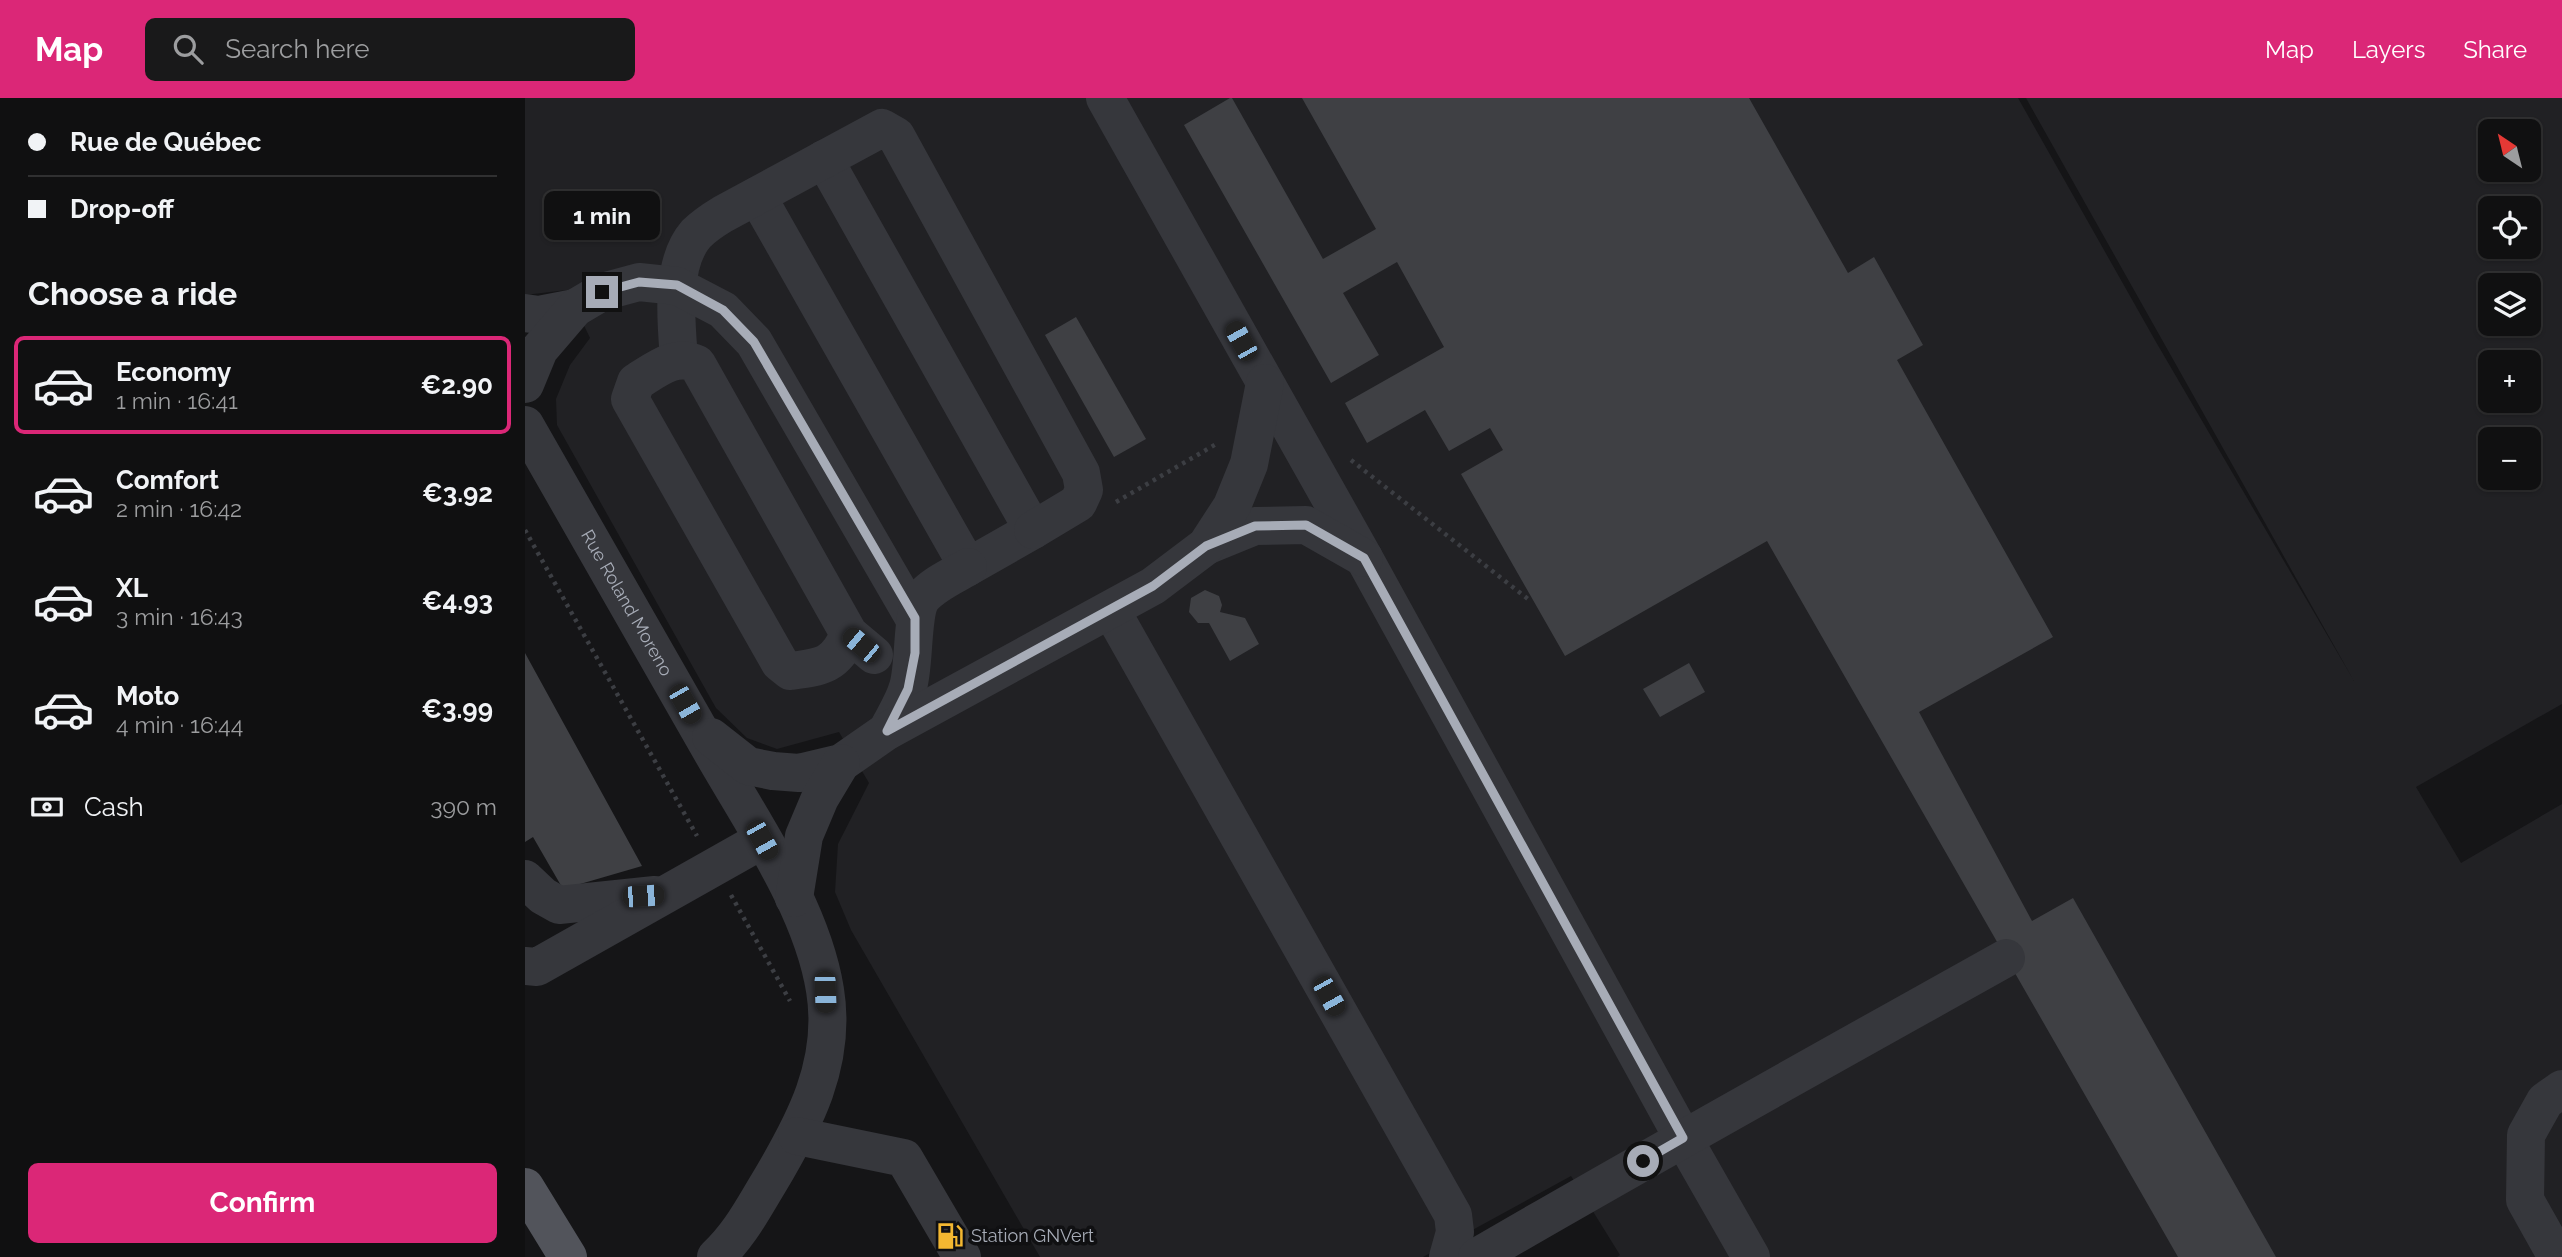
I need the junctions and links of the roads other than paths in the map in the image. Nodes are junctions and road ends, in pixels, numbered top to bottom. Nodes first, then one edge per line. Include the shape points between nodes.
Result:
1 (1105, 98) edge
2 (824, 159) junction
3 (757, 196) junction
4 (677, 285) junction
5 (576, 308) junction
6 (525, 313) edge
7 (678, 358) junction
8 (1265, 383) junction
9 (525, 384) edge
10 (525, 425) edge
11 (1033, 530) junction
12 (1206, 546) junction
13 (1364, 558) junction
14 (968, 567) junction
15 (1111, 610) junction
16 (915, 618) junction
17 (861, 644) junction
18 (977, 654) dead end
19 (1024, 659) junction
20 (913, 662) junction
21 (698, 727) junction
22 (887, 731) junction
23 (841, 763) junction
24 (762, 840) junction
25 (525, 879) edge
26 (664, 895) junction
27 (794, 898) junction
28 (2006, 958) dead end
29 (525, 966) edge
30 (2562, 1088) edge
31 (797, 1136) junction
32 (1683, 1138) junction
33 (525, 1187) edge
34 (1524, 1245) edge
35 (727, 1251) edge
36 (568, 1257) edge
37 (962, 1257) edge
38 (1448, 1257) edge
39 (1477, 1257) edge
40 (1751, 1257) edge
41 (2557, 1257) edge

1 - 8 street
2 - 3 street
2 - 11 street
2 - 11 street via 882,128 896,136 1081,473 1084,490 1078,503
3 - 4 street via 695,236
3 - 14 street
4 - 5 street via 639,282 602,292
4 - 7 street
4 - 16 street via 723,310 754,342
5 - 6 street
5 - 9 street via 539,350
7 - 17 street via 697,364
7 - 17 street via 636,382 630,399 781,663 790,671 823,667
8 - 12 street via 1249,464 1232,506
8 - 13 street
10 - 21 street, Rue Roland Moreno
11 - 14 street
12 - 13 street via 1255,526 1306,525
12 - 15 street via 1179,569
13 - 32 street
14 - 16 street via 932,588 921,599
15 - 19 street
15 - 38 street via 1453,1214 1455,1232
16 - 20 street
17 - 20 street
18 - 19 street
19 - 22 street
20 - 22 street via 908,689
21 - 23 street via 748,766 799,773
21 - 24 street, Rue Roland Moreno
22 - 23 street
23 - 27 street via 804,836
24 - 26 street
24 - 27 street, Rue Roland Moreno
25 - 26 street via 559,905
26 - 29 street via 537,967
27 - 31 street, Rue Roland Moreno via 816,949 825,992 827,1038 815,1095
28 - 32 street
30 - 41 street via 2545,1101 2526,1135 2525,1200
31 - 35 street, Rue Roland Moreno
31 - 37 street via 904,1158
32 - 34 street via 1584,1197
32 - 40 street
33 - 36 main road
34 - 39 street

